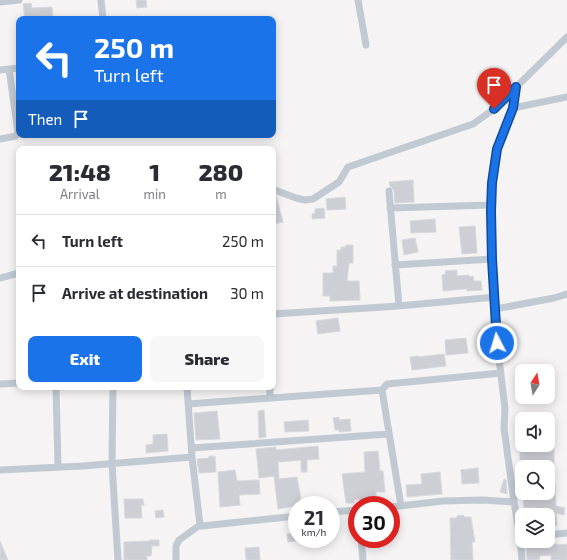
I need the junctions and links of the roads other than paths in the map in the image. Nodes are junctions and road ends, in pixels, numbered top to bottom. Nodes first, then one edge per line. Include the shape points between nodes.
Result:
1 (19, 0) edge
2 (101, 0) edge
3 (358, 0) edge
4 (0, 2) edge
5 (103, 16) edge
6 (567, 37) edge
7 (366, 45) dead end
8 (16, 68) edge
9 (9, 69) junction
10 (0, 70) edge
11 (516, 87) junction
12 (567, 96) edge
13 (513, 108) junction
14 (16, 118) edge
15 (16, 136) edge
16 (0, 139) edge
17 (276, 190) edge
18 (388, 191) dead end
19 (491, 204) junction
20 (390, 208) junction
21 (492, 259) junction
22 (395, 265) junction
23 (16, 274) edge
24 (0, 278) edge
25 (567, 294) edge
26 (495, 297) junction
27 (399, 306) junction
28 (495, 309) junction
29 (276, 314) edge
30 (501, 373) junction
31 (16, 383) edge
32 (0, 384) edge
33 (56, 390) edge
34 (114, 390) edge
35 (187, 390) edge
36 (270, 390) edge
37 (382, 390) junction
38 (270, 398) junction
39 (188, 404) junction
40 (389, 434) junction
41 (192, 448) junction
42 (192, 457) junction
43 (112, 464) junction
44 (58, 467) junction
45 (0, 470) edge
46 (514, 502) junction
47 (401, 506) joint
48 (515, 508) edge
49 (288, 517) edge
50 (200, 525) junction
51 (567, 533) edge
52 (555, 534) edge
53 (362, 548) edge
54 (521, 548) edge
55 (118, 560) edge
56 (176, 560) edge
57 (363, 560) edge
58 (522, 560) edge

1 - 4 street
2 - 5 street
3 - 7 street
6 - 11 street
8 - 9 street
9 - 10 street
9 - 14 street
11 - 13 street
11 - 17 street via 494,109 473,124 348,167 339,182 313,199 305,200
12 - 13 street
13 - 19 street via 497,149
15 - 16 street
18 - 20 street
19 - 20 street
19 - 21 street
20 - 22 street
21 - 22 street
21 - 26 street
22 - 27 street
23 - 24 street
25 - 28 street
26 - 27 street
26 - 28 street
27 - 29 street
28 - 30 street
30 - 37 street via 387,384
30 - 46 street via 505,408 504,428
31 - 32 street
33 - 44 street
34 - 43 street
35 - 39 street
36 - 38 street
37 - 38 street
37 - 40 street
38 - 39 street
39 - 41 street
40 - 41 street
40 - 47 street
41 - 42 street
42 - 43 street
42 - 50 street
43 - 44 street
43 - 55 street
44 - 45 street
46 - 47 street via 443,501
46 - 48 street
49 - 50 street
50 - 56 street via 179,540 176,546
51 - 52 street
53 - 57 street
54 - 58 street

